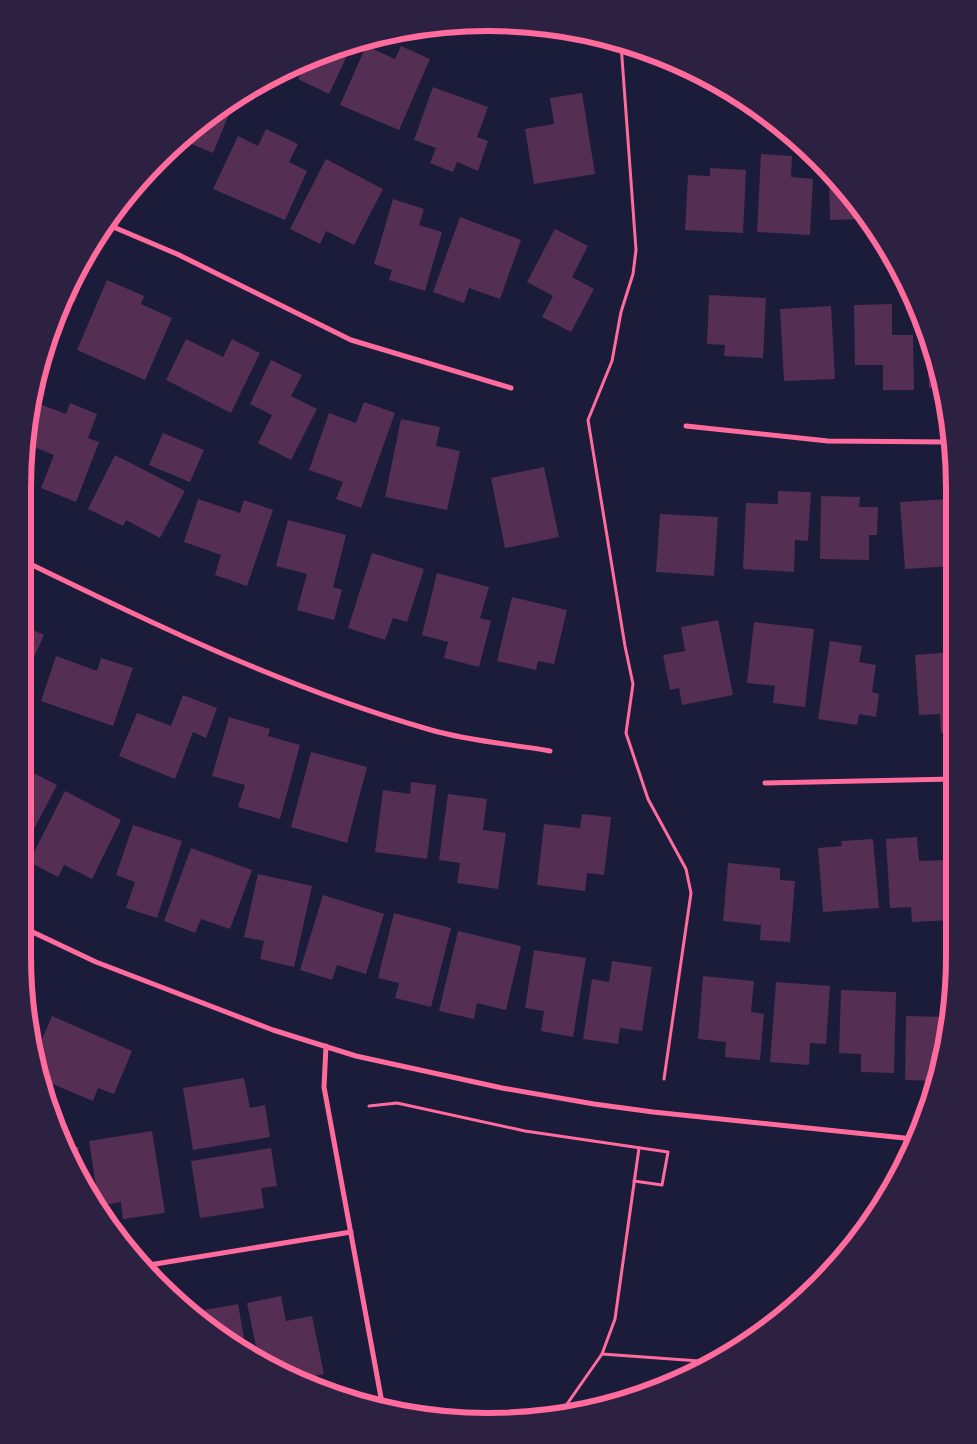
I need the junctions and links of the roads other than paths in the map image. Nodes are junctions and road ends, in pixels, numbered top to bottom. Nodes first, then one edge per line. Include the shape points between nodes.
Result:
1 (113, 227) edge
2 (510, 388) dead end
3 (686, 426) dead end
4 (943, 442) edge
5 (31, 564) edge
6 (550, 751) dead end
7 (946, 779) edge
8 (765, 783) dead end
9 (31, 931) edge
10 (326, 1046) junction
11 (907, 1138) edge
12 (351, 1232) junction
13 (152, 1265) edge
14 (381, 1400) edge

1 - 2 street via 177,254 351,340
3 - 4 street via 828,441
5 - 6 street via 190,641 306,690 433,731
7 - 8 street
9 - 10 street via 96,962 273,1030
10 - 11 street via 356,1056 502,1088 594,1104
10 - 12 street via 324,1087
12 - 13 street
12 - 14 street

